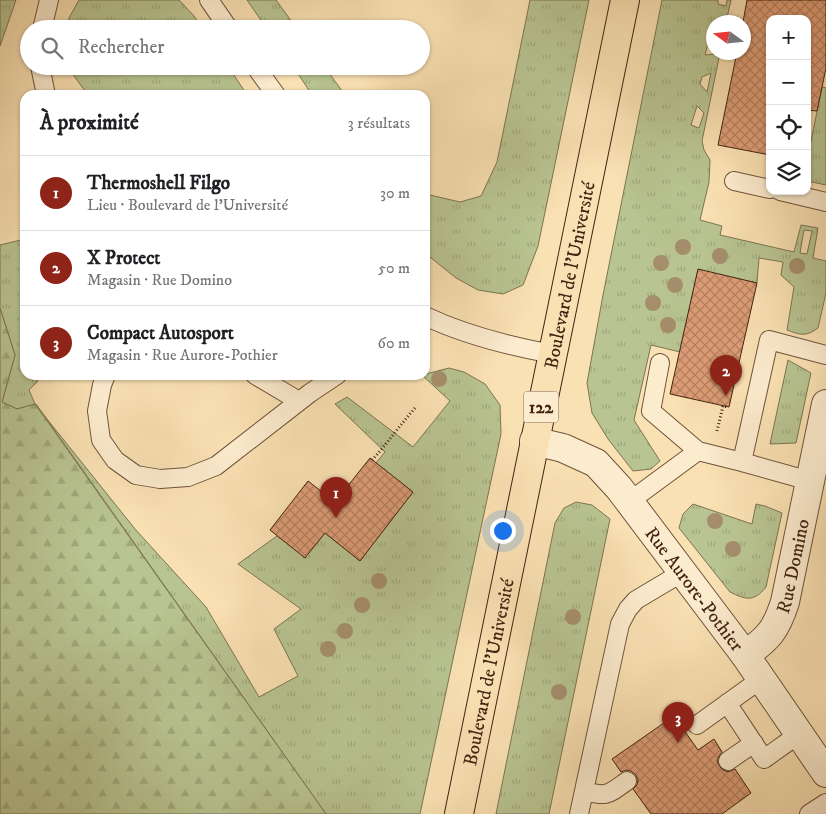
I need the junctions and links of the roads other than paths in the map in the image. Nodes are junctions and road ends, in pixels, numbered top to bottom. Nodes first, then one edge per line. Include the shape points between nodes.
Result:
1 (49, 0) edge
2 (209, 0) edge
3 (624, 0) edge
4 (44, 20) edge
5 (223, 20) edge
6 (42, 75) edge
7 (262, 75) edge
8 (45, 90) edge
9 (273, 90) edge
10 (734, 180) dead end
11 (766, 188) edge
12 (797, 195) edge
13 (826, 202) edge
14 (430, 318) edge
15 (552, 354) junction
16 (826, 355) edge
17 (660, 363) dead end
18 (104, 380) edge
19 (263, 380) edge
20 (330, 380) edge
21 (299, 402) junction
22 (826, 404) edge
23 (534, 441) junction
24 (698, 451) junction
25 (742, 462) junction
26 (810, 481) junction
27 (630, 501) junction
28 (683, 572) junction
29 (744, 655) junction
30 (761, 679) junction
31 (727, 703) junction
32 (697, 725) dead end
33 (800, 734) junction
34 (754, 743) junction
35 (728, 761) dead end
36 (826, 773) edge
37 (628, 781) dead end
38 (584, 791) junction
39 (826, 803) edge
40 (459, 814) edge
41 (579, 814) edge
42 (809, 814) edge

1 - 4 lane
2 - 5 lane
3 - 15 main road, Boulevard de l'Université / 122
6 - 8 lane
7 - 9 lane
10 - 11 lane
12 - 13 lane
14 - 15 lane via 499,342
15 - 23 main road, Boulevard de l'Université / 122
16 - 25 lane via 769,340
17 - 24 lane via 651,411
18 - 21 lane via 97,411 101,440 115,460 136,475 160,479 188,477 216,466
19 - 21 lane
20 - 21 lane
22 - 26 street, Rue Domino
23 - 27 street, Rue Aurore-Pothier via 563,448 596,463
23 - 40 main road, Boulevard de l'Université / 122
24 - 25 lane
24 - 27 lane
25 - 26 lane
26 - 29 street, Rue Domino via 780,616 768,636
27 - 28 street, Rue Aurore-Pothier
28 - 29 street, Rue Aurore-Pothier
28 - 38 lane via 636,600 620,624
29 - 30 street, Rue Aurore-Pothier
30 - 31 lane
30 - 33 street, Rue Aurore-Pothier
31 - 32 lane
31 - 34 lane
33 - 34 lane via 764,759
33 - 36 street, Rue Aurore-Pothier
34 - 35 lane
37 - 38 lane via 609,794
38 - 41 lane
39 - 42 lane

